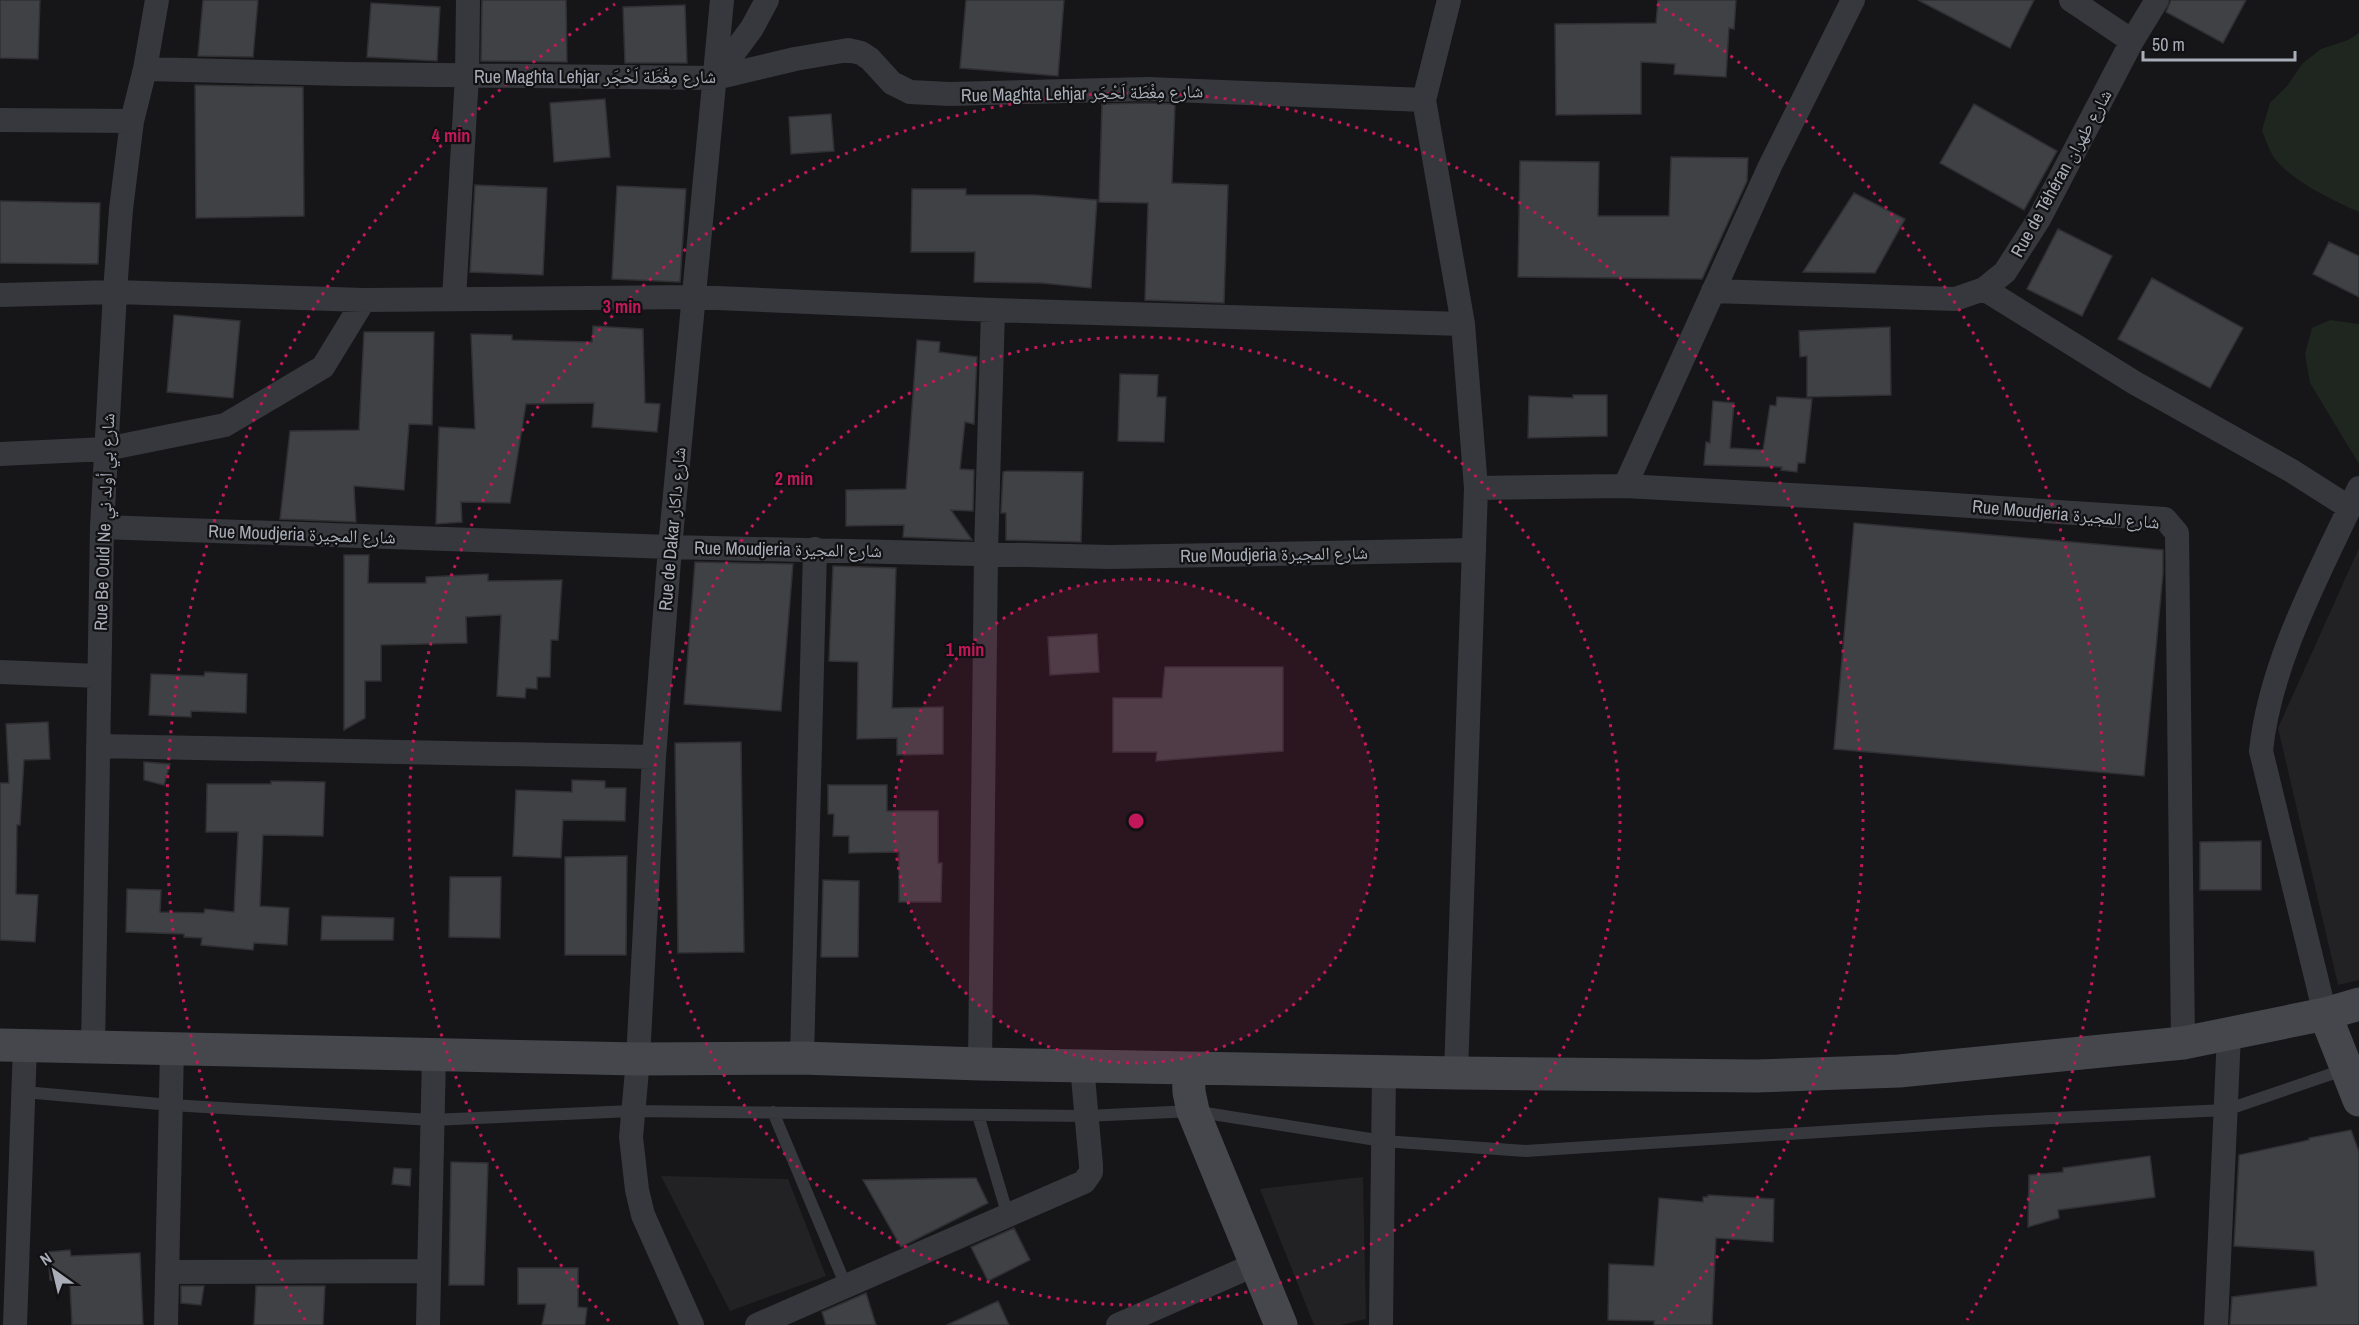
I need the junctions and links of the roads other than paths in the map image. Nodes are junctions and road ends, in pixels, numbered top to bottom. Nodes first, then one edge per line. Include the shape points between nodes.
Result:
1 (157, 0) edge
2 (468, 0) edge
3 (722, 0) edge
4 (767, 0) edge
5 (1449, 0) edge
6 (1853, 0) edge
7 (2071, 0) edge
8 (2157, 0) edge
9 (2132, 41) junction
10 (145, 69) junction
11 (467, 76) junction
12 (715, 78) junction
13 (1424, 100) junction
14 (0, 120) edge
15 (132, 121) junction
16 (1984, 289) junction
17 (1713, 291) junction
18 (115, 292) junction
19 (0, 295) edge
20 (693, 297) junction
21 (454, 299) junction
22 (364, 300) junction
23 (993, 310) junction
24 (1462, 324) junction
25 (106, 449) junction
26 (0, 454) edge
27 (1625, 486) junction
28 (1476, 488) junction
29 (2354, 498) edge
30 (102, 527) junction
31 (670, 547) junction
32 (815, 549) junction
33 (1474, 550) junction
34 (986, 554) junction
35 (0, 672) edge
36 (99, 676) junction
37 (98, 746) junction
38 (654, 757) junction
39 (2359, 1004) edge
40 (2325, 1014) junction
41 (2229, 1034) junction
42 (2183, 1043) junction
43 (13, 1046) edge
44 (93, 1048) junction
45 (172, 1049) junction
46 (434, 1054) junction
47 (802, 1058) junction
48 (638, 1059) junction
49 (981, 1064) junction
50 (1082, 1066) junction
51 (1188, 1068) junction
52 (2347, 1069) junction
53 (1384, 1071) junction
54 (1456, 1073) junction
55 (24, 1092) junction
56 (2359, 1100) edge
57 (171, 1105) junction
58 (2226, 1110) junction
59 (632, 1111) junction
60 (1193, 1111) junction
61 (773, 1112) junction
62 (978, 1115) junction
63 (1086, 1116) junction
64 (432, 1120) junction
65 (1383, 1141) junction
66 (1008, 1216) junction
67 (9, 1251) edge
68 (1256, 1264) junction
69 (429, 1271) junction
70 (168, 1272) junction
71 (846, 1286) junction
72 (15, 1325) edge
73 (166, 1325) edge
74 (428, 1325) edge
75 (692, 1325) edge
76 (758, 1325) edge
77 (1118, 1325) edge
78 (1281, 1325) edge
79 (1381, 1325) edge
80 (2216, 1325) edge

1 - 10 street, Rue Be Ould Ne شارع بي أولد ني
2 - 11 street
3 - 12 street, Rue de Dakar شارع داكار
4 - 12 street via 752,28
5 - 13 street
6 - 17 street
7 - 9 street
8 - 9 street, Rue de Téhéran شارع طهران
9 - 16 street, Rue de Téhéran شارع طهران via 2039,219 2005,272
10 - 11 street, Rue Maghta Lehjar شارع مِغْطَة لَحْجَر
10 - 15 street, Rue Be Ould Ne شارع بي أولد ني
11 - 12 street, Rue Maghta Lehjar شارع مِغْطَة لَحْجَر
11 - 21 street
12 - 13 street, Rue Maghta Lehjar شارع مِغْطَة لَحْجَر via 848,50 870,59 892,83 909,92 1148,89
12 - 20 street, Rue de Dakar شارع داكار
13 - 24 street
14 - 15 street
15 - 18 street, Rue Be Ould Ne شارع بي أولد ني
16 - 17 street, Rue de Téhéran شارع طهران via 1954,299
16 - 29 street via 2135,382 2292,471
17 - 27 street
18 - 19 street
18 - 22 street
18 - 25 street, Rue Be Ould Ne شارع بي أولد ني
20 - 21 street
20 - 23 street
20 - 31 street, Rue de Dakar شارع داكار
21 - 22 street
22 - 25 street via 323,367 225,426
23 - 24 street
23 - 34 street
24 - 28 street
25 - 26 street
25 - 30 street, Rue Be Ould Ne شارع بي أولد ني
27 - 28 street, Rue Moudjeria شارع المجيرة
27 - 42 street, Rue Moudjeria شارع المجيرة via 2165,519 2176,533
28 - 33 street
29 - 40 street via 2297,621 2264,719 2260,751
30 - 31 street, Rue Moudjeria شارع المجيرة
30 - 36 street, Rue Be Ould Ne شارع بي أولد ني
31 - 32 street, Rue Moudjeria شارع المجيرة
31 - 38 street, Rue de Dakar شارع داكار
32 - 34 street, Rue Moudjeria شارع المجيرة
32 - 47 street
33 - 34 street, Rue Moudjeria شارع المجيرة via 1110,557
33 - 54 street
34 - 49 street
35 - 36 street
36 - 37 street, Rue Be Ould Ne شارع بي أولد ني
37 - 38 street
37 - 44 street, Rue Be Ould Ne شارع بي أولد ني
38 - 48 street, Rue de Dakar شارع داكار
39 - 40 main road
40 - 41 main road
40 - 52 main road
41 - 42 main road
41 - 58 street
42 - 54 main road via 1899,1071 1756,1076
43 - 44 main road
43 - 55 street
44 - 45 main road
45 - 46 main road
45 - 57 street
46 - 48 main road
46 - 64 street
47 - 48 main road
47 - 49 main road
48 - 59 street, Rue de Dakar شارع داكار
49 - 50 main road
50 - 51 main road
50 - 63 street
51 - 53 main road
51 - 60 main road
52 - 56 main road
52 - 58 lane
53 - 54 main road
53 - 65 street
55 - 57 lane
55 - 67 street
57 - 64 lane
57 - 70 street
58 - 65 lane via 1526,1151
58 - 80 street
59 - 61 lane
59 - 64 lane
59 - 75 street, Rue de Dakar شارع داكار via 633,1164 644,1215
60 - 63 lane
60 - 65 lane
60 - 68 main road
61 - 62 lane
61 - 71 lane
62 - 63 lane
62 - 66 lane
63 - 66 street via 1091,1165 1088,1178
64 - 69 street
65 - 79 street
66 - 71 street
67 - 72 street
68 - 77 street
68 - 78 main road
69 - 70 street
69 - 74 street
70 - 73 street
71 - 76 street

